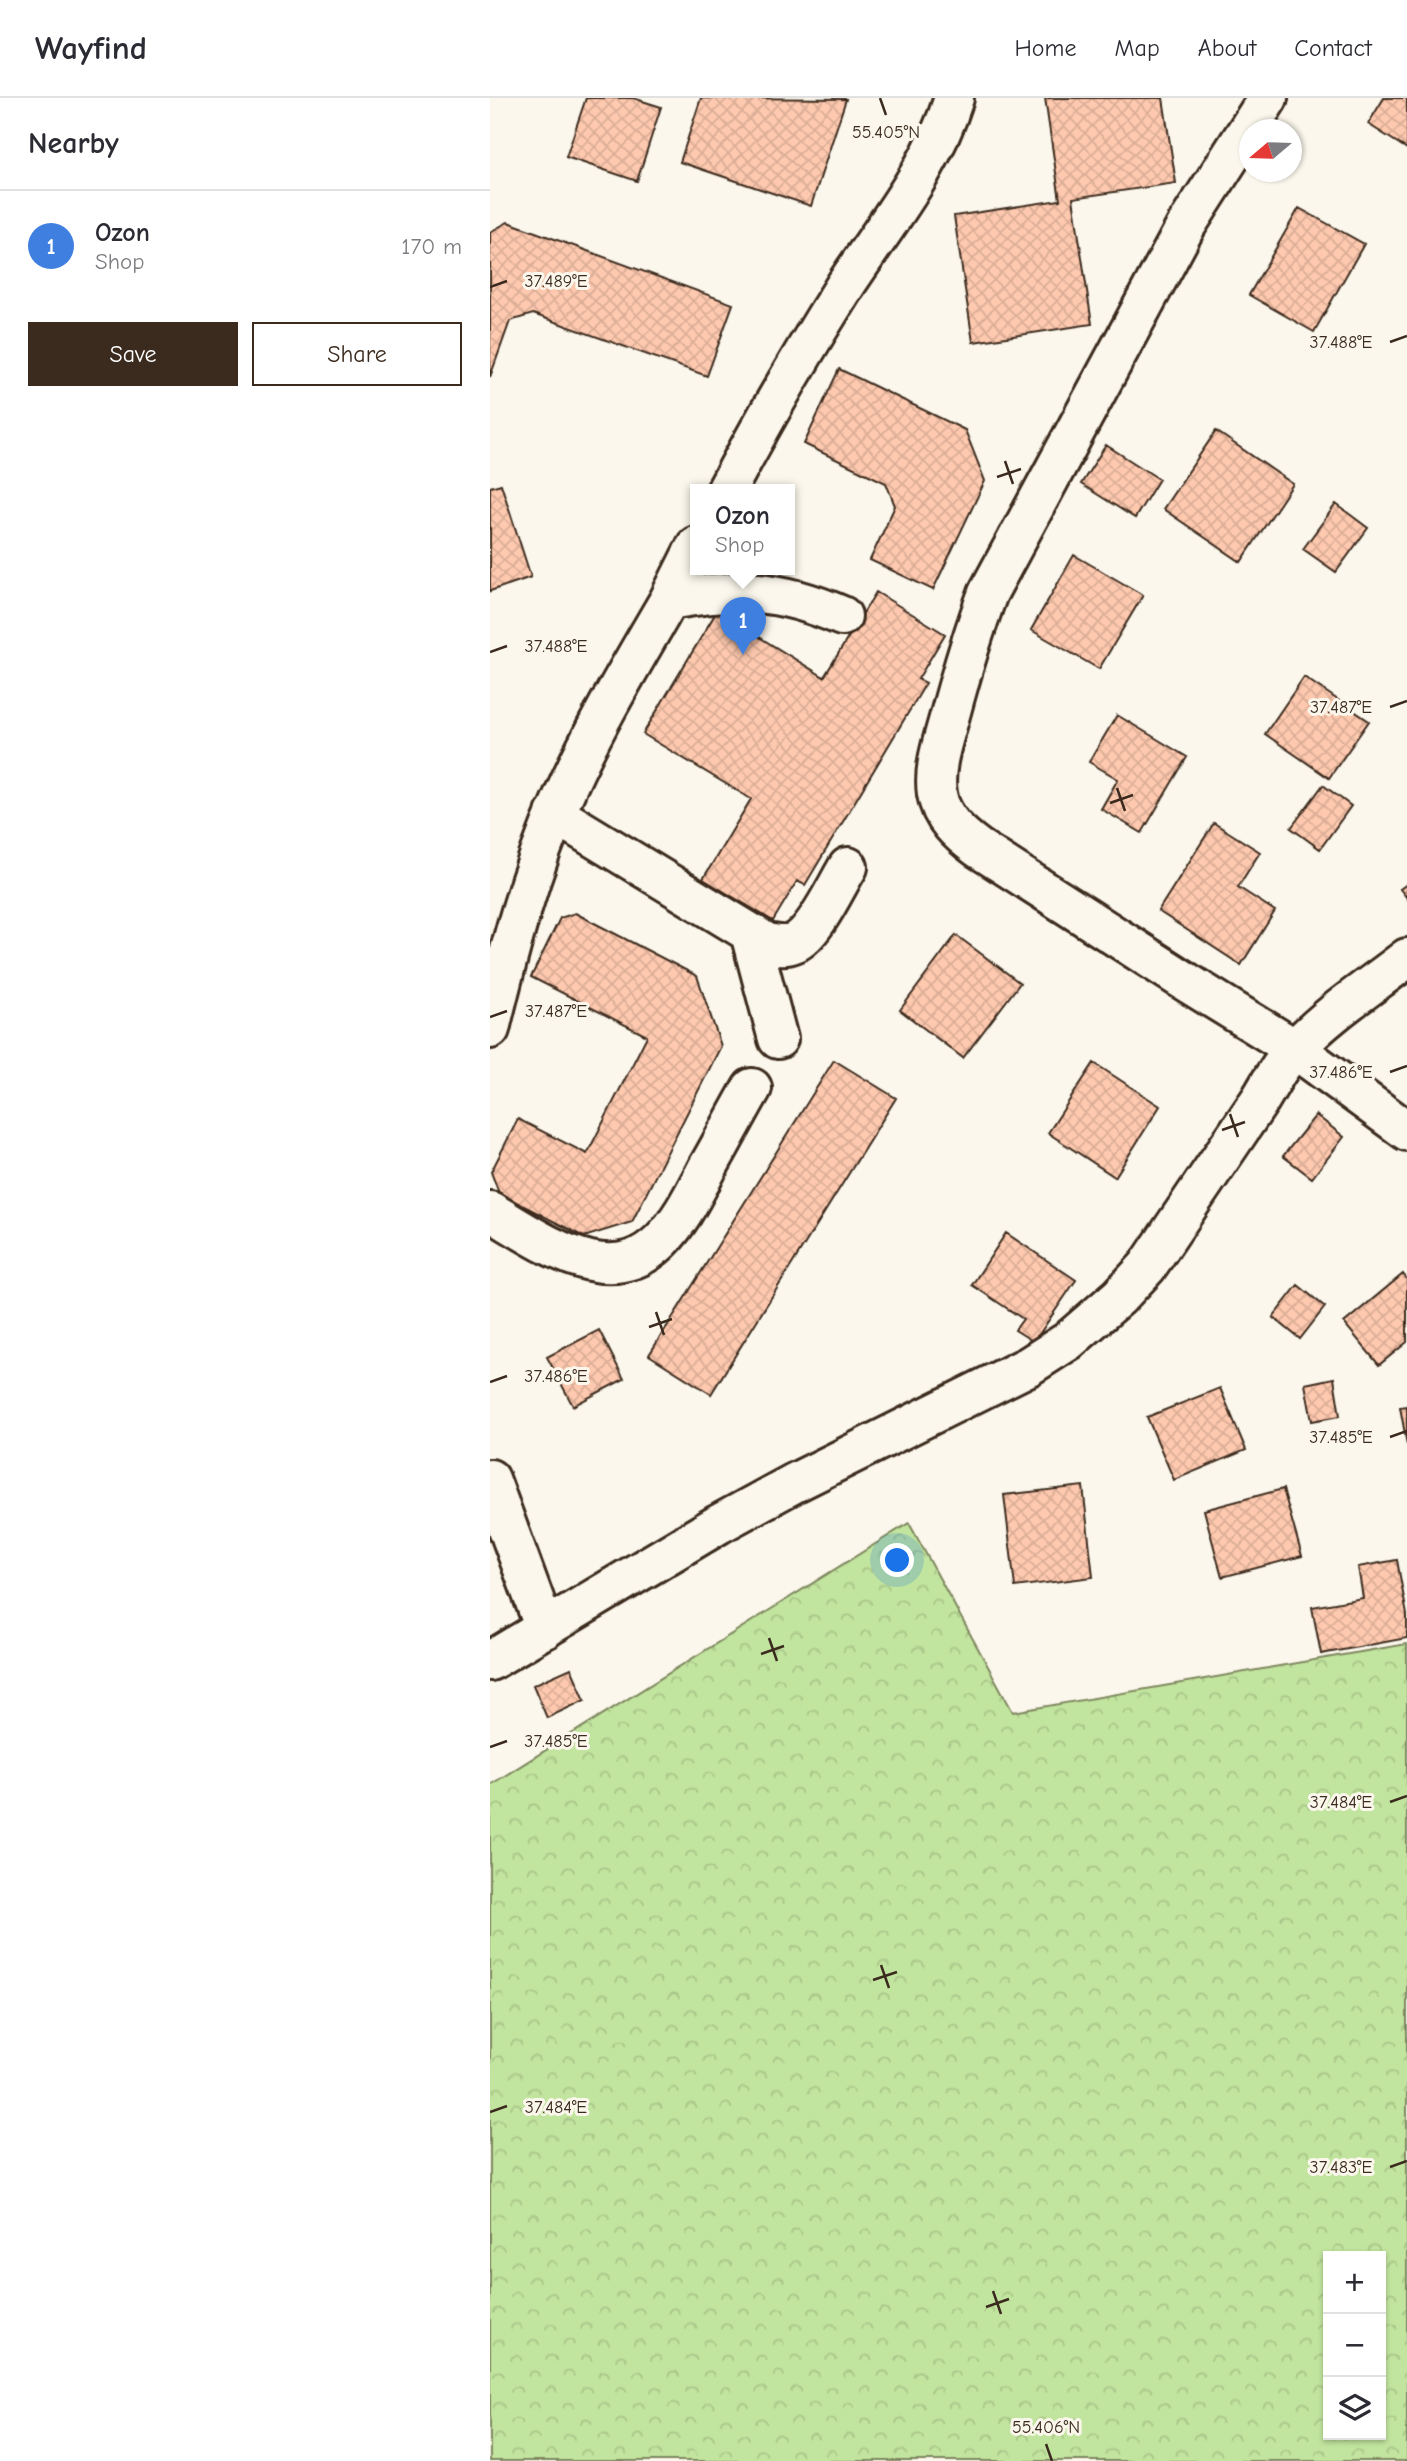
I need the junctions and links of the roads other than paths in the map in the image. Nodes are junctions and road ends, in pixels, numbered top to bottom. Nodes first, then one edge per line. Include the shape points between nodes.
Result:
1 (954, 98) edge
2 (1268, 98) edge
3 (730, 484) edge
4 (690, 558) edge
5 (668, 600) junction
6 (842, 616) dead end
7 (555, 814) junction
8 (848, 867) dead end
9 (490, 930) edge
10 (750, 933) junction
11 (1407, 958) edge
12 (504, 971) junction
13 (490, 1029) edge
14 (778, 1039) dead end
15 (1294, 1049) junction
16 (752, 1088) dead end
17 (1407, 1131) edge
18 (490, 1211) edge
19 (490, 1479) edge
20 (545, 1629) junction
21 (490, 1661) edge

1 - 3 street via 916,183 807,348
2 - 15 street via 1186,226 988,593 936,766 937,796 959,834
4 - 5 street
5 - 6 street via 748,591 782,595
5 - 7 street via 607,706
7 - 10 street
7 - 12 street
8 - 10 street via 808,933 795,943 767,943
9 - 12 street
10 - 14 street
11 - 15 street
12 - 13 street
15 - 17 street
15 - 20 street via 1147,1267 1068,1341 1028,1366 730,1518
16 - 18 street via 677,1225 653,1249 635,1258 593,1262 571,1255
19 - 20 street
20 - 21 street

